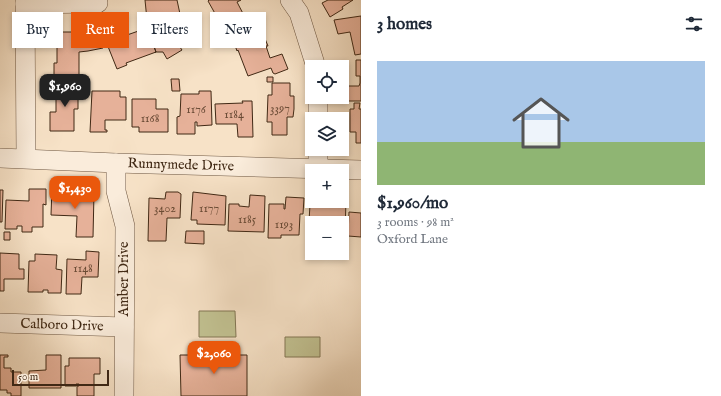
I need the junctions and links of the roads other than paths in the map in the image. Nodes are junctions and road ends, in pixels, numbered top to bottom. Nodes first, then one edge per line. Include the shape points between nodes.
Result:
1 (290, 0) edge
2 (25, 2) edge
3 (98, 3) dead end
4 (314, 60) edge
5 (0, 158) edge
6 (26, 158) junction
7 (116, 163) junction
8 (305, 168) edge
9 (349, 169) edge
10 (361, 170) edge
11 (0, 323) edge
12 (124, 327) junction
13 (124, 396) edge

1 - 4 street via 299,13
2 - 3 street
2 - 6 street
5 - 6 street, Runnymede Drive
6 - 7 street, Runnymede Drive
7 - 8 street, Runnymede Drive
7 - 12 street, Amber Drive via 116,192 125,226
9 - 10 street, Runnymede Drive
11 - 12 street, Calboro Drive
12 - 13 street, Amber Drive

